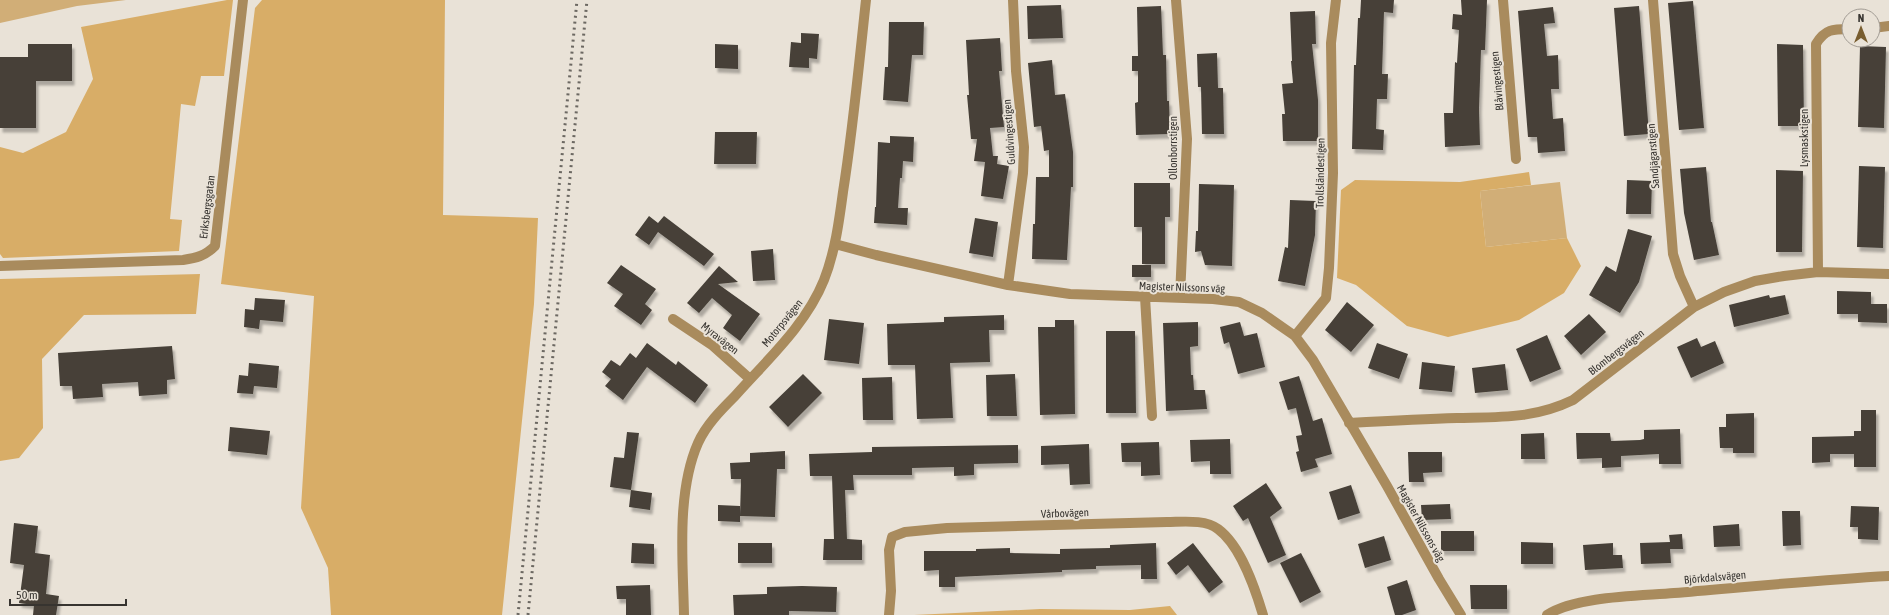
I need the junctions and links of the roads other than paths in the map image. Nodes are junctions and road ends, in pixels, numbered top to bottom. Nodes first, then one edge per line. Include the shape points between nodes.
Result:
1 (243, 0) edge
2 (866, 0) edge
3 (1013, 0) edge
4 (1176, 0) edge
5 (1336, 0) edge
6 (1503, 0) edge
7 (1653, 0) edge
8 (1841, 29) edge
9 (1516, 159) dead end
10 (835, 244) junction
11 (0, 266) edge
12 (1818, 272) junction
13 (1889, 274) edge
14 (1008, 285) junction
15 (1145, 297) junction
16 (1180, 297) junction
17 (1694, 307) junction
18 (673, 319) dead end
19 (1295, 336) junction
20 (750, 379) junction
21 (1152, 416) dead end
22 (1350, 423) junction
23 (1889, 576) edge
24 (684, 615) edge
25 (888, 615) edge
26 (1263, 615) edge
27 (1461, 615) edge
28 (1546, 615) edge

1 - 11 street, Eriksbergsgatan via 215,246 198,258 183,260
2 - 10 street, Motorpsvägen via 850,152
3 - 14 street, Guldvingestigen via 1016,71 1024,147 1023,173
4 - 16 street, Ollonborrstigen via 1187,139
5 - 19 street, Trollsländestigen via 1331,43 1333,173 1326,298
6 - 9 street, Blåvingestigen
7 - 17 street, Sandjägarstigen via 1673,254
8 - 12 street, Lysmaskstigen via 1822,34 1816,44
10 - 14 street, Magister Nilssons väg
10 - 20 street, Motorpsvägen via 824,280 812,306
12 - 13 street, Blombergsvägen
12 - 17 street, Blombergsvägen via 1755,281 1724,292
14 - 15 street, Magister Nilssons väg via 1070,294
15 - 16 street, Magister Nilssons väg
15 - 21 street
16 - 19 street, Magister Nilssons väg via 1239,302
17 - 22 street, Blombergsvägen via 1573,400 1556,408 1537,414 1505,418
18 - 20 street, Myravägen via 712,344
19 - 22 street, Magister Nilssons väg via 1313,360
20 - 24 street, Motorpsvägen via 712,420 698,442 690,468 684,512
22 - 27 street, Magister Nilssons väg
23 - 28 street, Björkdalsvägen via 1596,600 1554,610
25 - 26 street, Vårbovägen via 891,591 889,550 892,536 905,532 947,528 1167,522 1201,522 1218,528 1247,569

